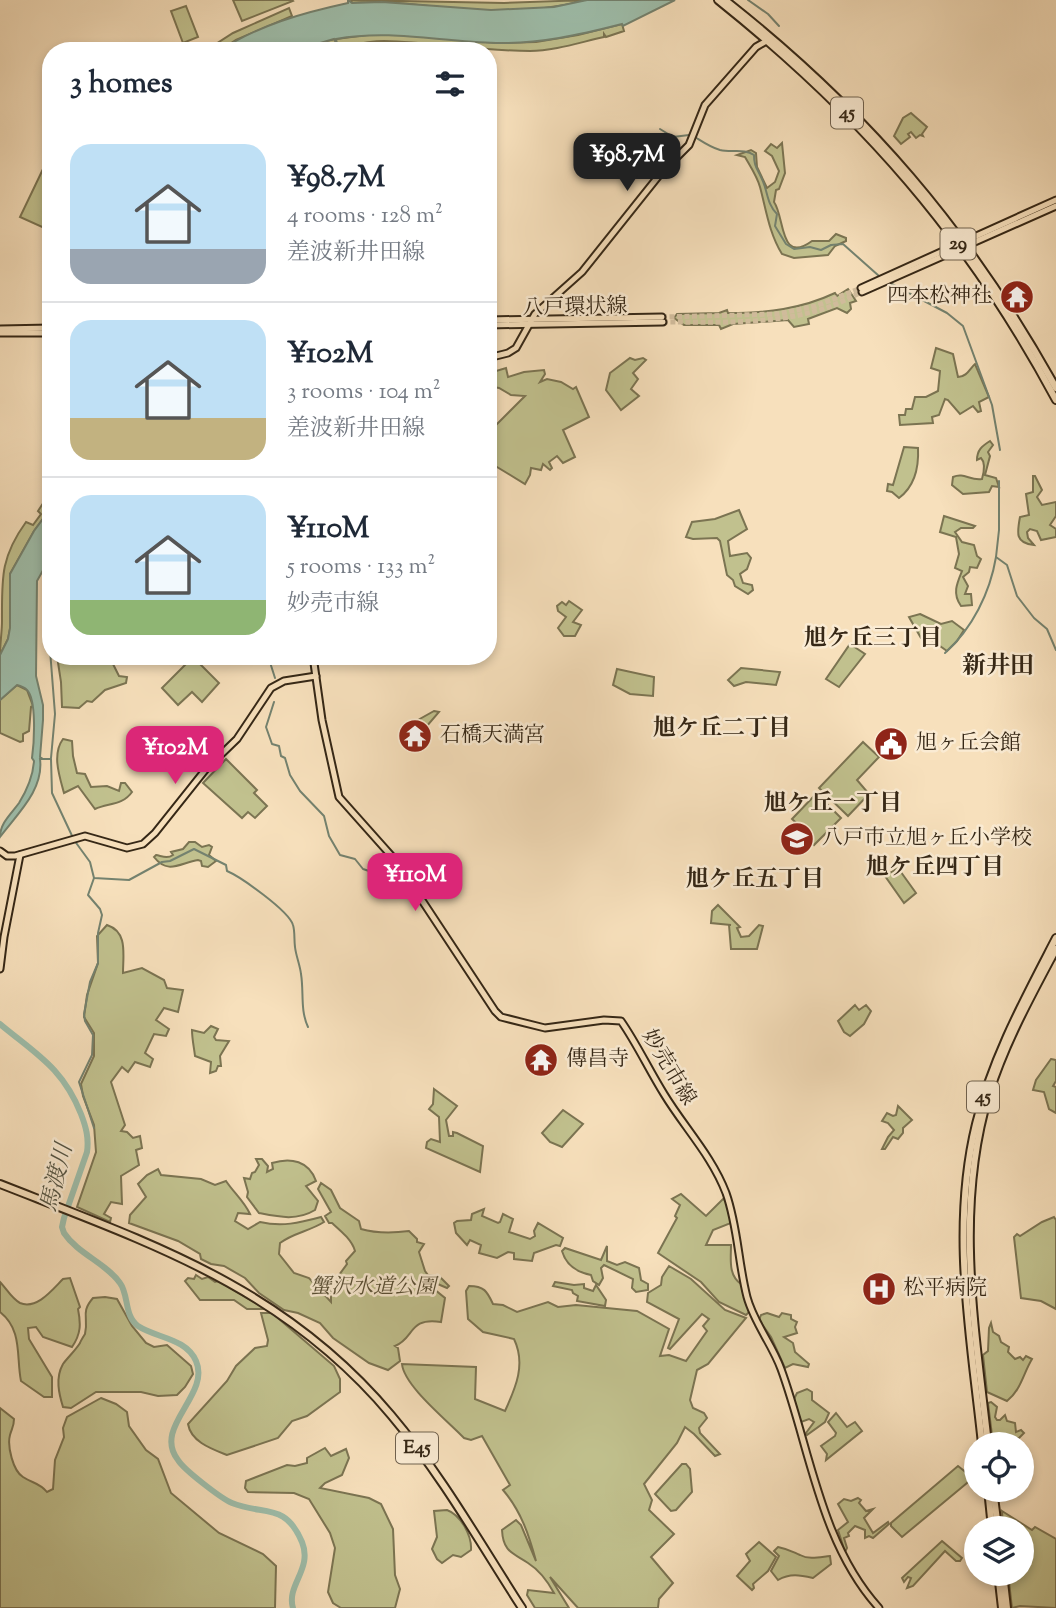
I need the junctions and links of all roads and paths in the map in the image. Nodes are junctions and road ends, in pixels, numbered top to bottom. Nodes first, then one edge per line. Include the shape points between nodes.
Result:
1 (718, 0) edge
2 (725, 0) edge
3 (768, 40) junction
4 (1056, 200) edge
5 (1056, 206) edge
6 (963, 244) junction
7 (861, 290) tunnel mouth
8 (530, 321) junction
9 (497, 323) edge
10 (42, 330) edge
11 (0, 331) edge
12 (497, 356) edge
13 (1056, 388) edge
14 (1056, 400) edge
15 (314, 665) edge
16 (316, 676) junction
17 (0, 851) edge
18 (20, 855) junction
19 (1056, 938) edge
20 (1056, 949) edge
21 (0, 969) edge
22 (0, 1184) edge
23 (981, 1432) edge
24 (987, 1432) edge
25 (1000, 1586) edge
26 (1003, 1586) edge
27 (522, 1608) edge
28 (878, 1608) edge
29 (1004, 1608) edge

1 - 3 highway, 45
2 - 6 highway, 45 via 785,48 858,117
3 - 6 highway, 45 via 884,153
3 - 8 main road via 756,47 705,105 689,145 587,266
4 - 6 main road, 29
5 - 6 main road, 29
6 - 7 main road, 29
6 - 13 highway, 45 via 1007,305
6 - 14 highway, 45
8 - 8 main road, 八戸環状線 via 561,319 662,320
8 - 9 main road, 八戸環状線
8 - 12 main road via 516,348
10 - 11 main road
15 - 16 main road
16 - 18 main road via 271,688 237,739 206,769 147,842 127,848 85,836
16 - 28 main road, 妙売市線 via 339,797 402,870 495,1011 501,1017 545,1028 621,1021 711,1164 734,1220 754,1318 779,1365 838,1544
17 - 18 main road via 7,856
18 - 21 main road
19 - 23 highway, 45 via 1001,1048 969,1157 963,1270
20 - 24 highway, 45 via 1002,1059 975,1158 970,1271
22 - 27 highway, E45 via 192,1262 264,1302 342,1363 399,1424
25 - 29 highway
26 - 29 highway

